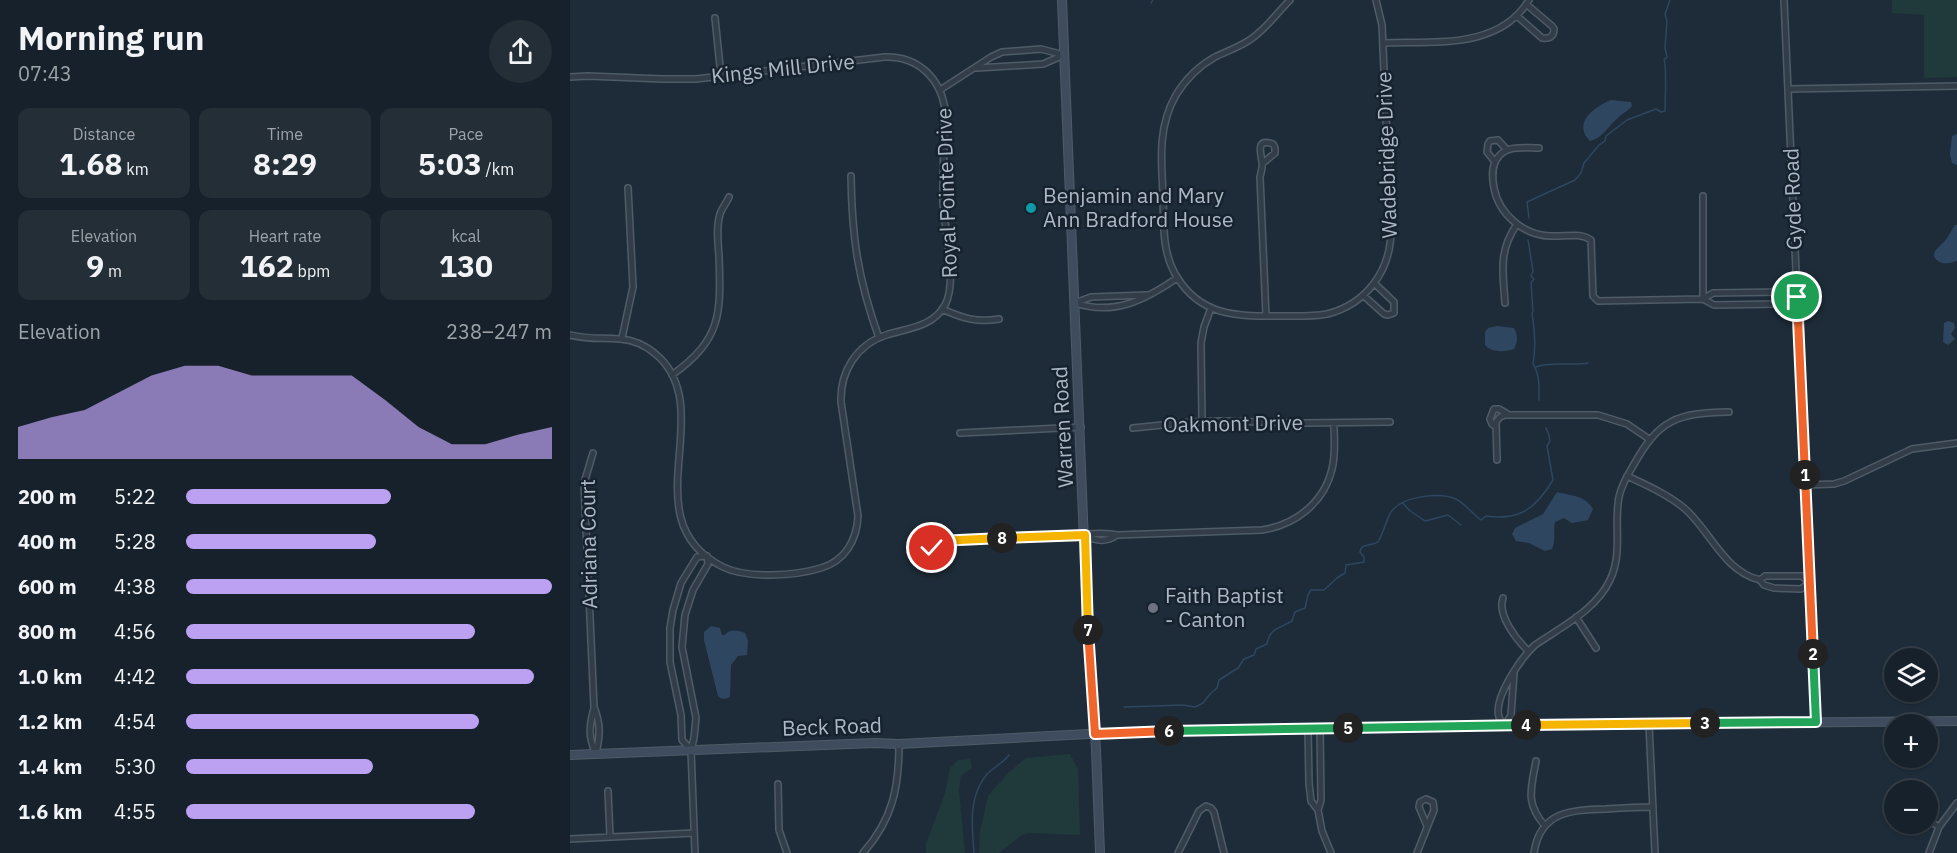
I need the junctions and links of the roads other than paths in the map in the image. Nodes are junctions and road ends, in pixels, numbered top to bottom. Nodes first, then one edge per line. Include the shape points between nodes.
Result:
1 (1062, 0) edge
2 (1290, 0) edge
3 (1376, 0) edge
4 (1784, 0) edge
5 (1527, 2) edge
6 (1517, 16) junction
7 (715, 18) dead end
8 (1383, 43) junction
9 (1064, 55) junction
10 (976, 68) junction
11 (721, 76) junction
12 (570, 77) edge
13 (1957, 86) edge
14 (1788, 89) junction
15 (940, 90) junction
16 (1539, 148) dead end
17 (1507, 150) junction
18 (1495, 162) junction
19 (1263, 163) dead end
20 (851, 176) dead end
21 (628, 188) dead end
22 (1703, 196) dead end
23 (729, 197) dead end
24 (1517, 224) junction
25 (1178, 278) junction
26 (1374, 284) junction
27 (1150, 295) junction
28 (1364, 296) junction
29 (1797, 297) junction
30 (1703, 299) junction
31 (1075, 303) junction
32 (1505, 303) dead end
33 (1211, 308) junction
34 (942, 309) junction
35 (1266, 316) junction
36 (999, 319) dead end
37 (570, 334) edge
38 (622, 338) junction
39 (879, 338) junction
40 (672, 375) junction
41 (1729, 412) dead end
42 (1509, 415) junction
43 (1202, 422) junction
44 (1390, 422) dead end
45 (1334, 423) junction
46 (1081, 427) junction
47 (1496, 427) junction
48 (1132, 428) dead end
49 (960, 433) dead end
50 (1649, 439) junction
51 (1957, 443) edge
52 (593, 453) dead end
53 (1497, 460) dead end
54 (1627, 476) junction
55 (1806, 485) junction
56 (1085, 535) junction
57 (957, 540) junction
58 (698, 548) junction
59 (707, 556) junction
60 (697, 557) junction
61 (717, 564) junction
62 (707, 566) junction
63 (1760, 580) junction
64 (681, 583) junction
65 (1809, 583) junction
66 (693, 590) junction
67 (1503, 598) dead end
68 (1575, 617) junction
69 (1596, 648) dead end
70 (1528, 651) junction
71 (1514, 673) junction
72 (693, 703) junction
73 (594, 707) junction
74 (679, 707) junction
75 (1957, 721) edge
76 (1816, 722) junction
77 (1649, 724) junction
78 (1505, 725) junction
79 (1308, 729) junction
80 (1320, 729) junction
81 (1095, 734) junction
82 (899, 744) junction
83 (691, 750) junction
84 (596, 754) junction
85 (570, 755) edge
86 (1536, 761) dead end
87 (778, 784) dead end
88 (608, 791) dead end
89 (1957, 803) edge
90 (1653, 807) junction
91 (1318, 810) junction
92 (1427, 826) junction
93 (1545, 826) junction
94 (1939, 827) joint
95 (694, 833) junction
96 (610, 836) junction
97 (570, 838) edge
98 (695, 853) edge
99 (787, 853) edge
100 (863, 853) edge
101 (1100, 853) edge
102 (1178, 853) edge
103 (1224, 853) edge
104 (1330, 853) edge
105 (1417, 853) edge
106 (1534, 853) edge
107 (1655, 853) edge
108 (1929, 853) edge

1 - 9 main road, Warren Road
2 - 25 street via 1255,37 1200,68 1182,85 1171,104 1163,127 1161,152 1165,245
3 - 8 street, Wadebridge Drive
4 - 14 street, Gyde Road
5 - 6 street
5 - 6 street via 1552,26 1552,36 1542,38
6 - 8 street via 1499,29 1475,38
7 - 11 street
8 - 26 street, Wadebridge Drive via 1391,237 1386,261
9 - 10 street via 1043,64
9 - 10 street via 1041,49 1002,52
9 - 31 main road, Warren Road
10 - 15 street
11 - 12 street, Kings Mill Drive via 673,80
11 - 15 street, Kings Mill Drive via 894,57 922,68
13 - 14 street
14 - 29 street, Gyde Road
15 - 34 street, Royal Pointe Drive via 945,109 943,202 951,281
16 - 17 street
17 - 18 street
17 - 18 street via 1498,140 1490,141 1487,152
18 - 24 street via 1495,193
19 - 35 street via 1260,177
20 - 39 street via 856,259
21 - 38 street via 633,287
22 - 30 street
23 - 40 street via 720,214 716,322 700,352
24 - 30 street via 1536,235 1584,236 1591,240 1593,296 1598,301
24 - 32 street via 1504,249
25 - 27 street
25 - 33 street via 1192,296
26 - 28 street, Wadebridge Drive
26 - 28 street via 1394,302 1394,313 1384,314
27 - 31 street via 1091,297
27 - 31 street via 1112,307 1091,308
28 - 35 street, Wadebridge Drive via 1326,314
29 - 30 street via 1788,292 1713,293
29 - 30 street via 1788,304 1714,305
29 - 55 street, Gyde Road
31 - 46 main road, Warren Road
33 - 35 street, Wadebridge Drive via 1236,316
33 - 43 street via 1201,343
34 - 36 street via 971,320
34 - 39 street, Royal Pointe Drive via 924,324
37 - 38 street
38 - 40 street via 650,351
39 - 61 street, Royal Pointe Drive via 854,357 842,386 858,516 847,551 820,569 765,576 738,573
40 - 58 street via 681,406 678,506 686,530
41 - 50 street via 1686,416
42 - 47 street via 1500,417
42 - 47 street via 1494,409 1490,419
42 - 50 street via 1598,414 1627,424
43 - 45 street, Oakmont Drive
43 - 48 street, Oakmont Drive
44 - 45 street, Oakmont Drive
45 - 56 street via 1334,459 1326,486 1311,507 1287,524 1262,530
46 - 49 street
46 - 56 main road, Warren Road
47 - 53 street
50 - 54 street
51 - 55 street via 1912,448 1844,481
52 - 73 street, Adriana Court via 584,483
54 - 63 street via 1684,508 1726,559 1751,578
54 - 68 street via 1618,502 1614,570 1603,592
55 - 65 street, Gyde Road
56 - 57 street
56 - 81 main road, Warren Road
57 - 57 street via 936,541 932,553 943,556
58 - 59 street
58 - 60 street
59 - 60 street
59 - 61 street, Royal Pointe Drive
59 - 62 street
60 - 64 street
61 - 62 street
62 - 66 street
63 - 65 street via 1765,576 1802,576
63 - 65 street via 1774,588 1800,589
64 - 66 street
64 - 74 street via 673,610 670,644
65 - 76 street, Gyde Road
66 - 72 street via 685,615 682,647
67 - 70 street via 1501,604 1509,626
68 - 69 street
68 - 70 street
70 - 71 street
71 - 78 street via 1511,715
71 - 78 street via 1500,698 1499,717
72 - 74 street
72 - 83 street via 696,718
73 - 84 street, Adriana Court via 600,723
73 - 84 street, Adriana Court via 590,741
74 - 83 street via 682,740
75 - 76 main road, Beck Road
76 - 77 main road, Beck Road
77 - 78 main road, Beck Road
77 - 90 street
78 - 80 main road, Beck Road
79 - 80 main road, Beck Road
79 - 81 main road, Beck Road
79 - 91 street via 1311,801
80 - 91 street
81 - 82 main road, Beck Road
81 - 101 main road, Warren Road
82 - 83 main road, Beck Road
82 - 100 street via 894,800 881,829
83 - 84 main road, Beck Road
83 - 95 street
84 - 85 main road, Beck Road
86 - 93 street via 1530,792 1536,815
87 - 99 street via 779,830
88 - 96 street
89 - 94 street
90 - 93 street via 1573,811
90 - 107 street
91 - 104 street
92 - 92 street via 1419,807 1426,799 1434,807
92 - 105 street
93 - 106 street
94 - 108 street
95 - 96 street
95 - 98 street
96 - 97 street
102 - 103 street via 1199,811 1206,806 1214,812

